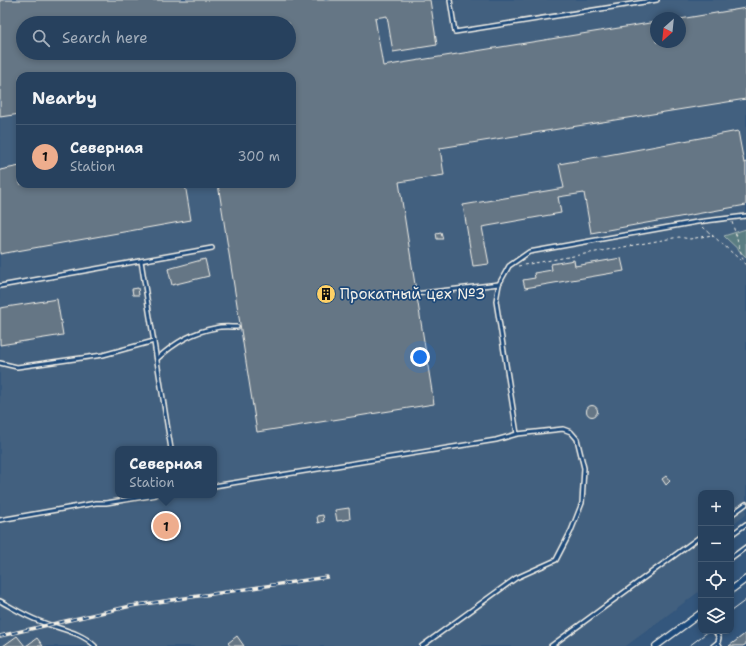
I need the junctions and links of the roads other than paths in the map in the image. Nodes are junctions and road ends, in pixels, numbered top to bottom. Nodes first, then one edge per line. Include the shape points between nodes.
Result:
1 (450, 0) edge
2 (657, 0) edge
3 (746, 216) edge
4 (212, 248) dead end
5 (141, 261) junction
6 (499, 284) junction
7 (0, 286) edge
8 (415, 294) dead end
9 (237, 327) dead end
10 (154, 341) junction
11 (157, 359) junction
12 (0, 363) edge
13 (517, 434) junction
14 (171, 446) edge
15 (217, 486) edge
16 (137, 498) edge
17 (746, 504) edge
18 (734, 513) edge
19 (0, 520) edge
20 (746, 524) edge
21 (734, 533) edge
22 (698, 538) edge
23 (746, 547) edge
24 (734, 556) edge
25 (746, 579) edge
26 (734, 588) edge
27 (0, 601) edge
28 (698, 614) edge
29 (717, 634) edge
30 (718, 642) junction
31 (95, 646) edge
32 (422, 646) edge
33 (551, 646) edge
34 (656, 646) edge
35 (713, 646) edge
36 (720, 646) edge

1 - 2 lane via 455,32
3 - 6 lane via 697,222 529,252 509,266
4 - 5 lane
5 - 7 lane
5 - 10 lane
6 - 8 lane
6 - 13 lane via 496,301
9 - 11 lane via 215,328 189,336 168,348
10 - 11 lane
10 - 12 lane via 103,354 17,367
11 - 14 lane
13 - 15 lane via 496,440
13 - 32 lane via 562,429 571,432 577,439 584,468 582,503 571,531 556,560 516,578
16 - 19 lane
17 - 18 lane
20 - 21 lane
22 - 33 lane
23 - 24 lane
25 - 26 street
27 - 31 lane via 37,621 78,634
28 - 34 street
29 - 30 lane
30 - 35 lane
30 - 36 lane

